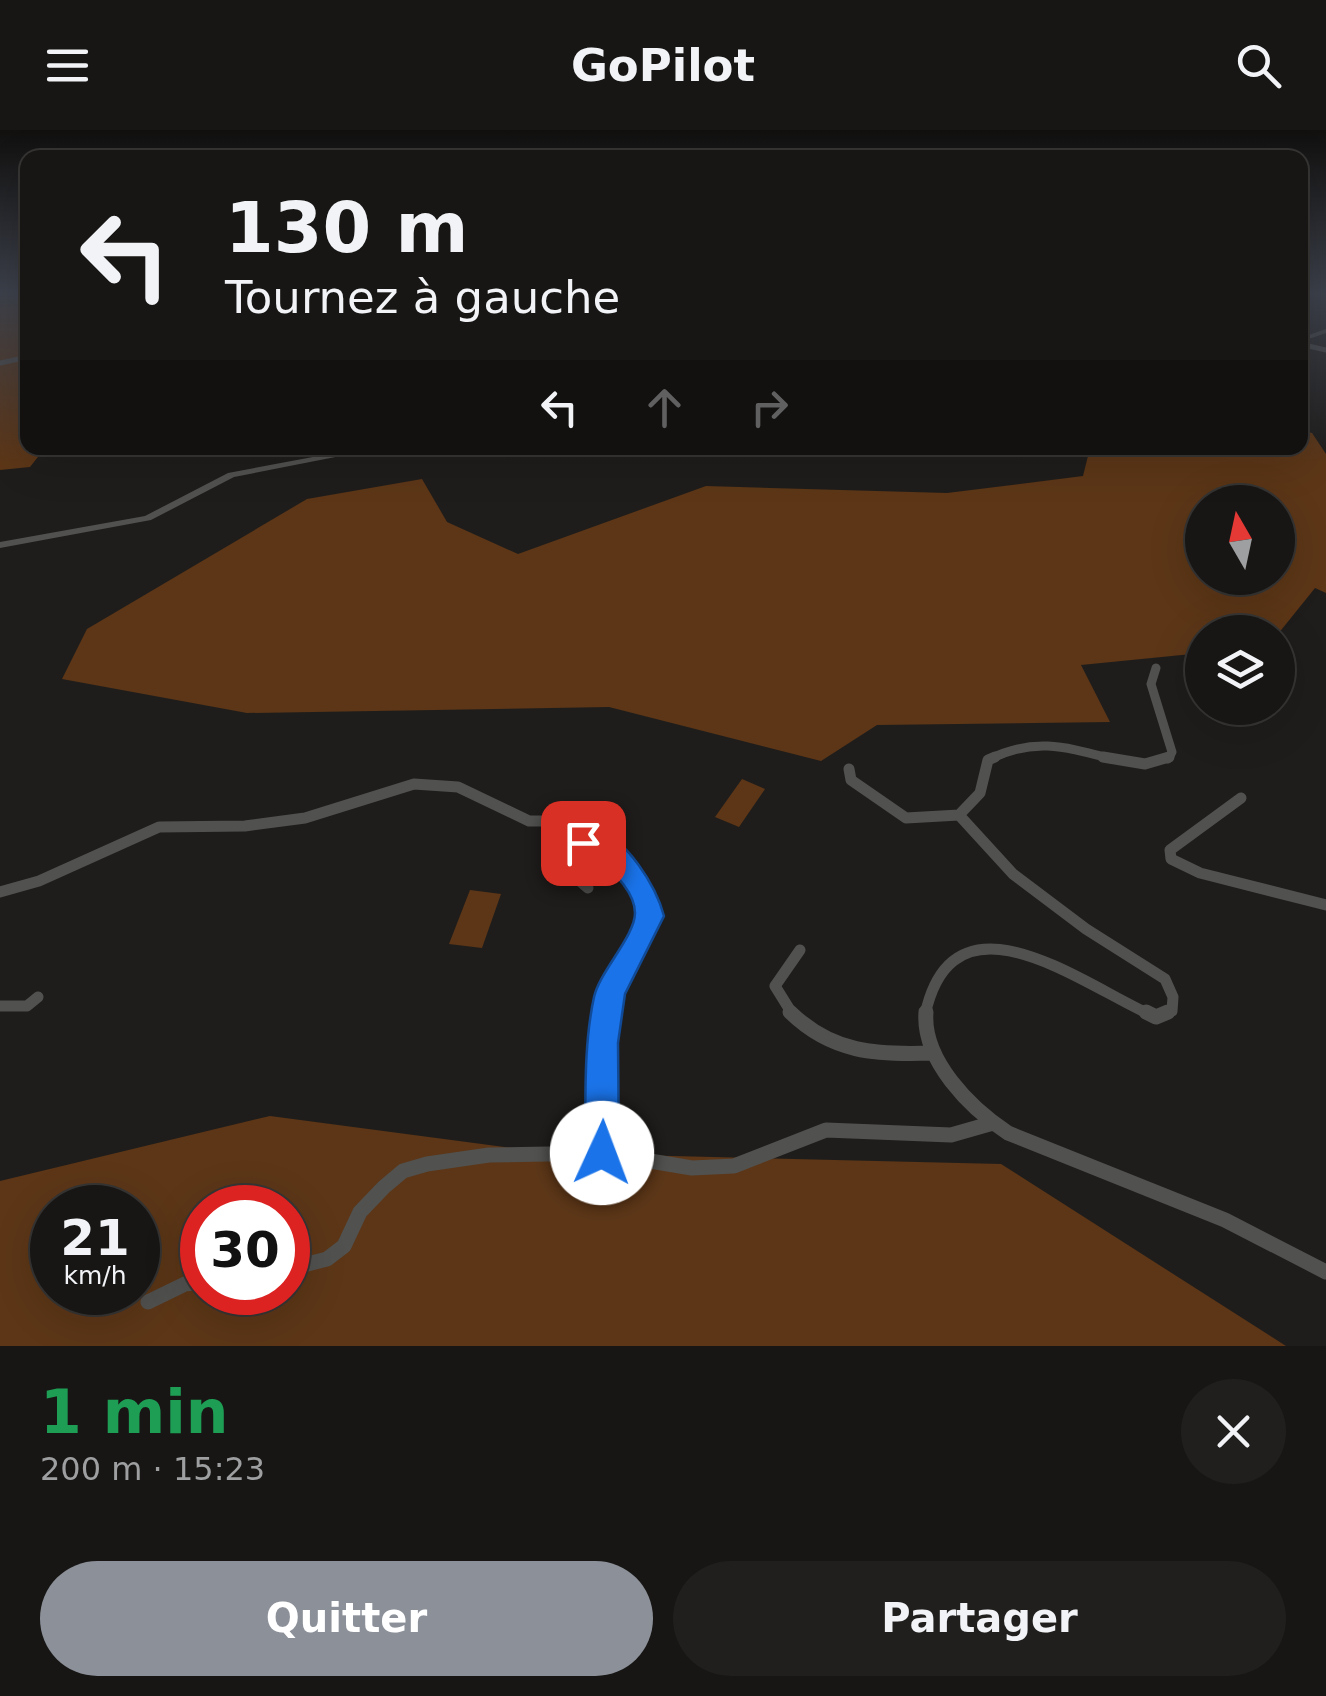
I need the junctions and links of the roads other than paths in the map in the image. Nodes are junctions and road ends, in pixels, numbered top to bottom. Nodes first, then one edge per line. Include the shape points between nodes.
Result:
1 (335, 455) edge
2 (0, 544) edge
3 (1156, 668) dead end
4 (849, 769) dead end
5 (1241, 798) dead end
6 (584, 812) dead end
7 (959, 815) junction
8 (588, 888) dead end
9 (0, 892) edge
10 (1326, 904) edge
11 (800, 950) dead end
12 (38, 997) dead end
13 (0, 1006) edge
14 (932, 1052) junction
15 (993, 1123) junction
16 (602, 1153) junction
17 (310, 1261) edge
18 (1326, 1272) edge

1 - 2 street via 231,475 148,518
3 - 7 street via 1151,684 1172,752 1168,760 1137,764 1053,741 1021,746 988,760 980,792
4 - 7 street via 851,780 906,818
5 - 10 street via 1170,850 1170,858 1200,873
6 - 9 street via 534,824 508,819 462,788 414,784 312,817 148,830 61,874
7 - 14 street via 1013,874 1156,970 1174,997 1172,1010 1156,1017 1051,967 981,946 944,967 925,1020
8 - 16 street via 574,876 574,848 596,838 646,898 650,916 610,992 602,1043
11 - 14 street via 775,986 780,1002 807,1028 852,1054
12 - 13 street via 28,1006
14 - 15 street
15 - 16 street via 951,1135 826,1130 734,1166 692,1168
15 - 18 street via 1223,1220
16 - 17 street via 489,1155 403,1171 360,1212 344,1246

